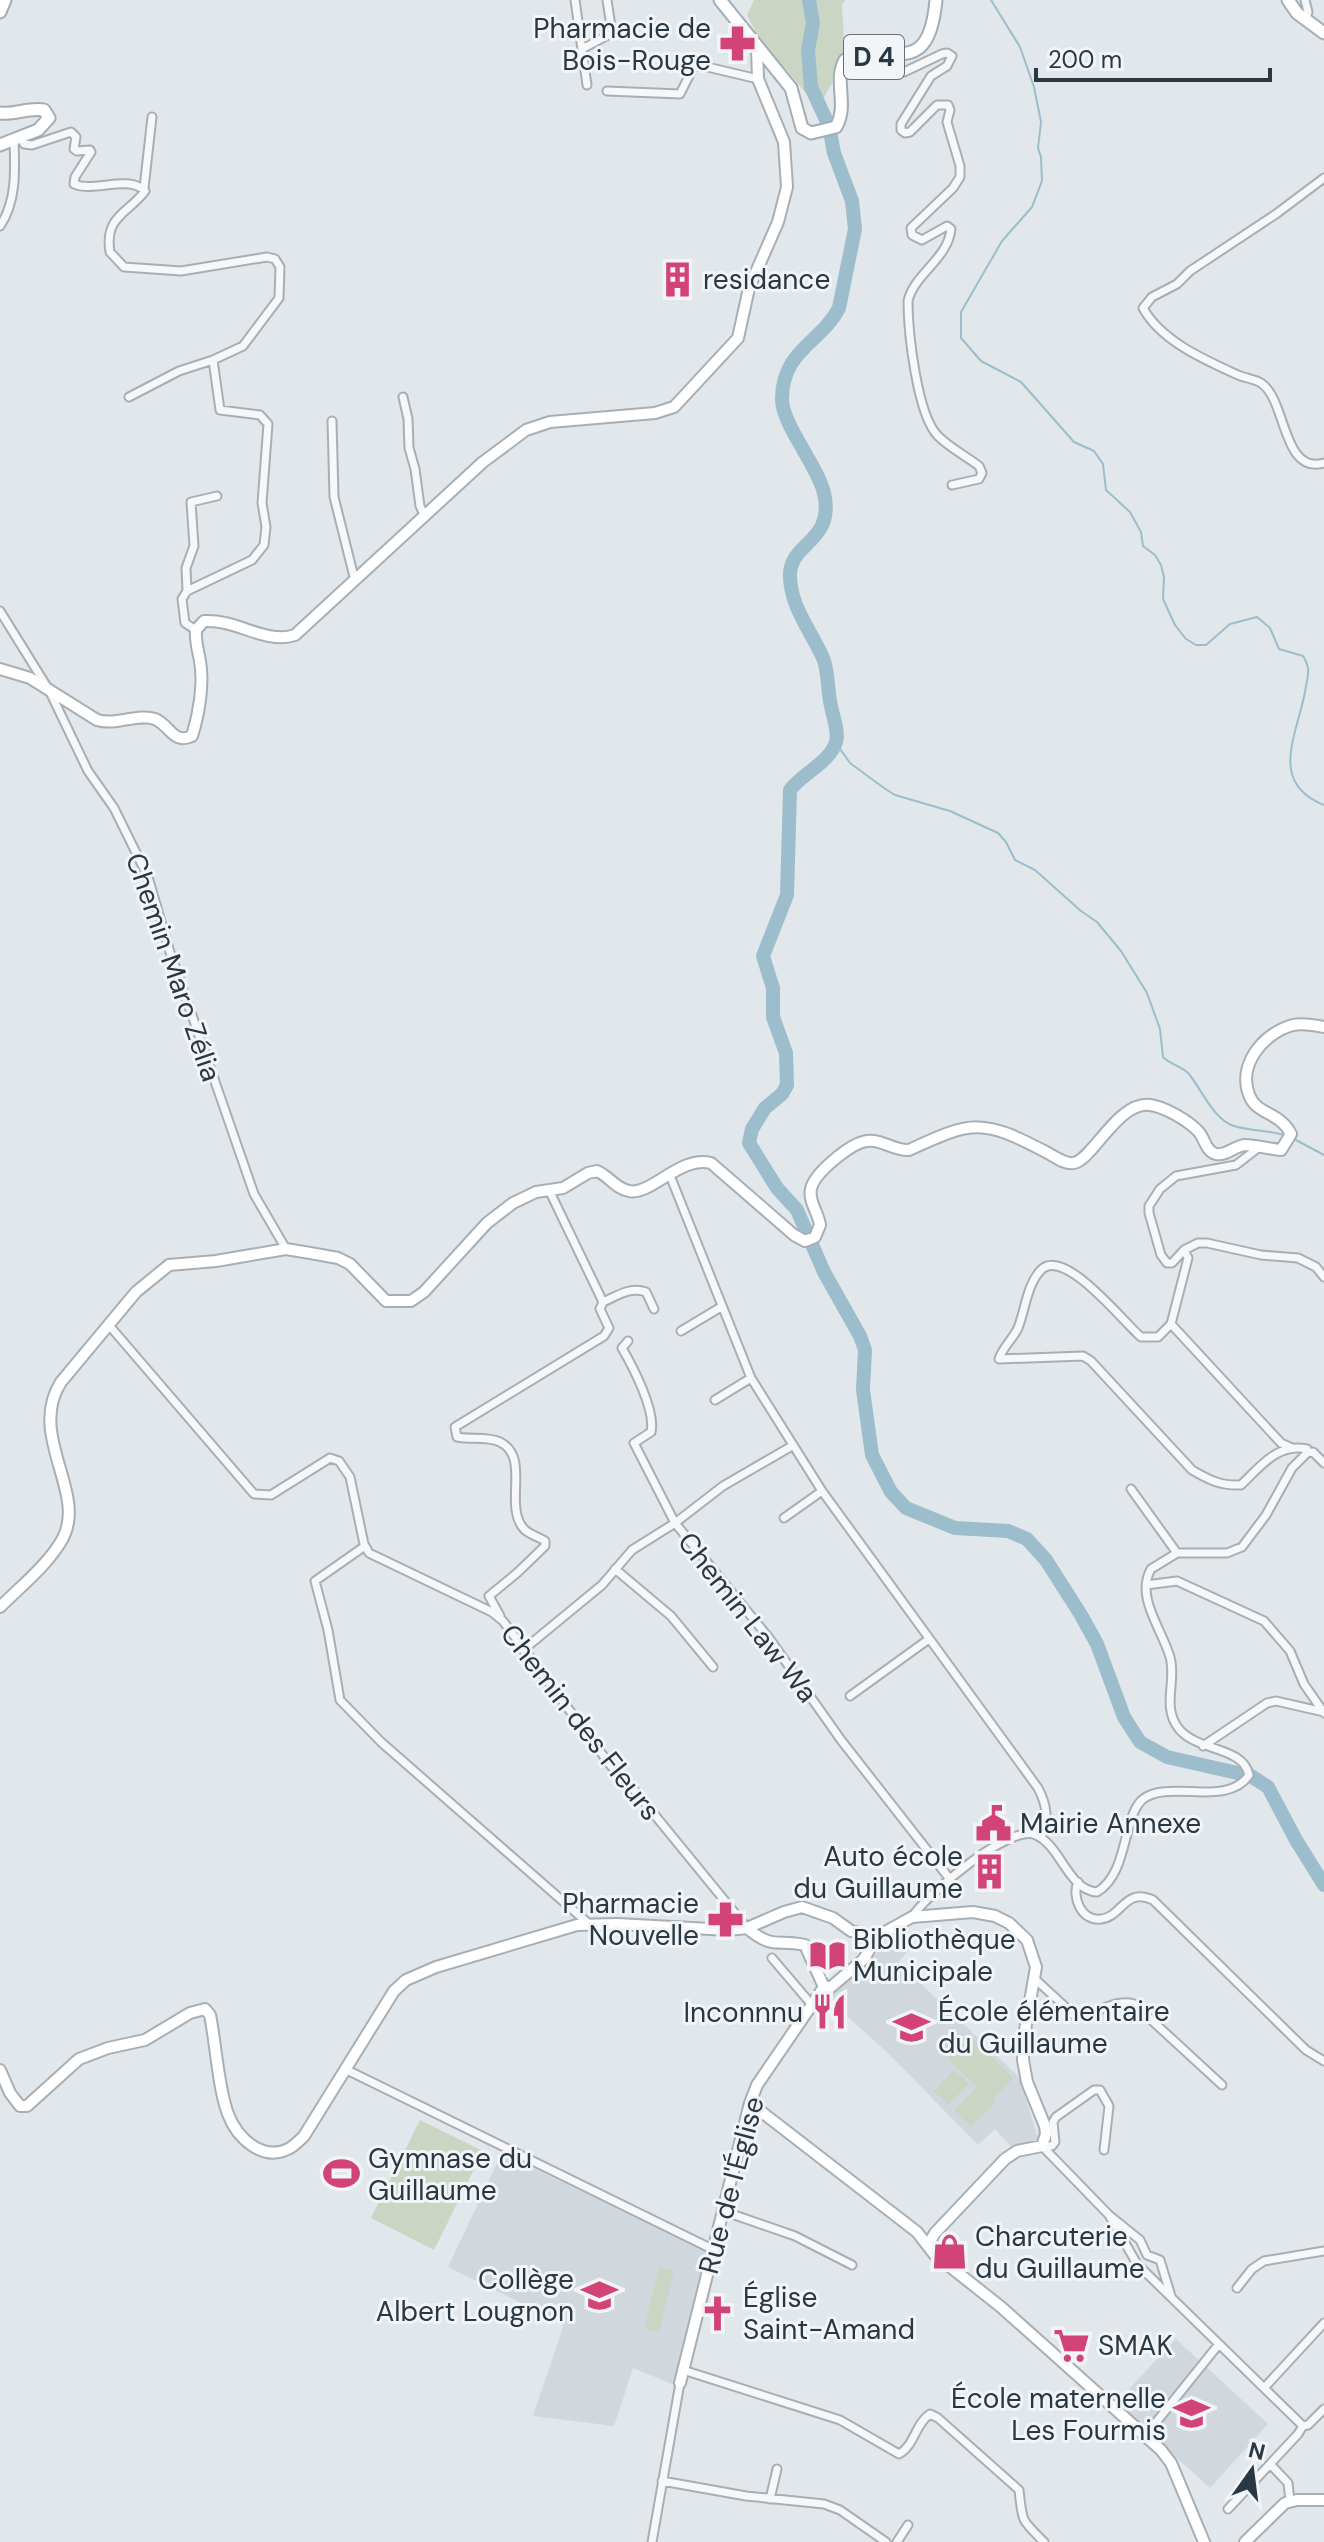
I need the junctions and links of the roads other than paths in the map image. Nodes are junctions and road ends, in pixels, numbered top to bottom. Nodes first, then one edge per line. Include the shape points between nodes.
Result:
1 (5, 0) edge
2 (575, 0) edge
3 (607, 0) edge
4 (720, 0) edge
5 (936, 0) edge
6 (1288, 0) edge
7 (1305, 0) edge
8 (0, 12) edge
9 (1305, 19) junction
10 (1324, 33) edge
11 (757, 48) junction
12 (582, 49) junction
13 (888, 56) junction
14 (758, 79) junction
15 (587, 85) dead end
16 (607, 91) dead end
17 (0, 113) edge
18 (152, 117) dead end
19 (17, 139) junction
20 (0, 145) edge
21 (1324, 178) edge
22 (144, 188) junction
23 (0, 226) edge
24 (213, 360) junction
25 (129, 397) dead end
26 (403, 397) dead end
27 (332, 421) dead end
28 (1324, 463) edge
29 (952, 485) dead end
30 (217, 496) dead end
31 (425, 517) junction
32 (355, 581) junction
33 (187, 591) junction
34 (0, 611) edge
35 (196, 630) junction
36 (0, 669) edge
37 (49, 690) junction
38 (1324, 1027) edge
39 (1258, 1148) junction
40 (669, 1172) junction
41 (549, 1190) junction
42 (286, 1249) junction
43 (1184, 1250) junction
44 (1324, 1277) edge
45 (603, 1302) junction
46 (721, 1307) junction
47 (654, 1309) dead end
48 (108, 1324) junction
49 (1171, 1324) junction
50 (681, 1331) dead end
51 (628, 1341) dead end
52 (751, 1378) junction
53 (715, 1400) dead end
54 (792, 1446) junction
55 (1295, 1448) junction
56 (1307, 1453) junction
57 (1324, 1463) edge
58 (1131, 1489) dead end
59 (822, 1491) junction
60 (784, 1518) dead end
61 (675, 1523) junction
62 (365, 1546) junction
63 (1177, 1553) junction
64 (615, 1569) junction
65 (1146, 1585) junction
66 (0, 1607) edge
67 (503, 1621) junction
68 (929, 1639) junction
69 (523, 1650) junction
70 (713, 1667) dead end
71 (850, 1696) dead end
72 (1324, 1712) edge
73 (1203, 1746) junction
74 (1041, 1837) junction
75 (949, 1878) junction
76 (1078, 1882) junction
77 (912, 1917) junction
78 (590, 1925) junction
79 (747, 1928) junction
80 (876, 1937) junction
81 (772, 1958) dead end
82 (1034, 1978) junction
83 (824, 1987) junction
84 (812, 2005) junction
85 (1324, 2061) edge
86 (345, 2069) junction
87 (0, 2070) edge
88 (1222, 2085) dead end
89 (750, 2103) junction
90 (1042, 2146) junction
91 (1104, 2150) dead end
92 (723, 2211) junction
93 (1109, 2215) junction
94 (928, 2245) junction
95 (712, 2249) junction
96 (1324, 2251) edge
97 (852, 2265) dead end
98 (1237, 2288) dead end
99 (1171, 2298) junction
100 (1324, 2323) edge
101 (1219, 2344) junction
102 (683, 2370) junction
103 (680, 2383) joint
104 (1264, 2388) junction
105 (1324, 2409) edge
106 (1303, 2426) junction
107 (1145, 2436) junction
108 (1270, 2464) junction
109 (777, 2469) dead end
110 (662, 2481) junction
111 (770, 2499) junction
112 (1324, 2500) edge
113 (1290, 2501) junction
114 (1228, 2509) dead end
115 (908, 2525) dead end
116 (652, 2542) edge
117 (886, 2542) edge
118 (897, 2542) edge
119 (1044, 2542) edge
120 (1204, 2542) edge
121 (1245, 2542) edge

1 - 8 main road
2 - 12 street
3 - 12 street via 612,33
4 - 11 main road, D 4
5 - 13 main road, D 4 via 933,30 925,43
6 - 9 main road
7 - 9 street
9 - 10 main road
11 - 13 main road, D 4 via 791,88 802,128 811,133 836,127 843,109 839,71 845,60
11 - 14 street
12 - 15 street
13 - 29 street via 891,68 904,72 942,54 952,56 931,76 901,124 901,130 910,132 937,105 948,105 948,130 960,166 953,188 911,228 922,240 947,226 951,235 908,301 916,378 932,428 982,473 979,479
14 - 16 street via 699,65 680,94
14 - 31 street via 784,142 787,187 749,288 738,338 674,407 550,422 526,430
17 - 19 main road via 37,109 47,114 47,123
18 - 22 street
19 - 20 main road
19 - 22 street via 32,145 71,132 76,137 74,149 91,152 74,184
19 - 23 street via 13,195
21 - 28 street via 1143,308 1191,353 1262,383 1297,455 1304,462
22 - 24 street via 121,211 111,231 110,252 124,267 181,271 267,257 280,267 279,298 251,338
24 - 25 street
24 - 33 street via 220,410 260,415 268,424 262,503 266,537 252,560
26 - 31 street
27 - 32 street via 334,497
30 - 33 street via 191,502 194,546 186,568
31 - 32 street
32 - 35 street via 287,638 216,621 204,621
33 - 35 street via 182,599 185,623
34 - 37 street, Chemin Maro Zélia
35 - 37 street via 199,696 192,736 185,739 151,718 97,720
36 - 37 street via 18,672
37 - 42 street, Chemin Maro Zélia via 148,877 254,1194
38 - 39 street via 1285,1028 1258,1047 1250,1060 1251,1100 1279,1117 1291,1134 1281,1150
39 - 40 street via 1245,1145 1213,1153 1194,1127 1147,1105 1133,1108 1073,1163 991,1129 956,1129 909,1150 868,1141 831,1162 814,1181 811,1197 820,1225 815,1237 805,1241 711,1163
39 - 43 street via 1236,1165 1176,1176 1160,1189 1149,1213 1161,1255 1172,1263
40 - 41 street via 640,1192 621,1189 597,1171
40 - 46 street
41 - 42 street via 521,1198 487,1223 411,1301 386,1301 345,1261
41 - 45 street
42 - 48 street via 169,1265
43 - 44 street via 1207,1243 1298,1258
43 - 49 street via 1188,1258
45 - 47 street via 641,1290
45 - 67 street via 600,1309 609,1325 604,1336 455,1427 457,1437 491,1439 507,1447 514,1460 519,1521 545,1541 534,1558 489,1596
46 - 50 street
46 - 52 street
48 - 62 street via 254,1494 271,1495 330,1458 339,1461 350,1477
48 - 66 street via 61,1382 49,1406 66,1500 66,1532
49 - 55 street via 1281,1443
49 - 55 street via 1158,1337 1141,1337 1063,1266 1049,1265 1036,1277 1018,1327 999,1359 1083,1356 1192,1470 1209,1481 1241,1485 1261,1462
51 - 61 street, Chemin Law Wa via 622,1348 652,1421 651,1432 634,1443
52 - 53 street
52 - 54 street
54 - 59 street
54 - 61 street via 723,1486
55 - 56 street via 1304,1447
56 - 57 street
56 - 63 street via 1242,1547 1227,1553
58 - 63 street
59 - 60 street
59 - 68 street
61 - 64 street via 632,1550
61 - 75 street, Chemin Law Wa via 769,1638
62 - 67 street, Chemin des Fleurs via 369,1553
62 - 78 street via 315,1581 340,1700
63 - 65 street via 1151,1569
64 - 69 street
64 - 70 street via 671,1616
65 - 72 street via 1177,1581 1264,1621 1290,1651
65 - 73 street via 1171,1661 1173,1719
67 - 69 street, Chemin des Fleurs
68 - 71 street
68 - 74 street via 1038,1788 1046,1805
69 - 79 street, Chemin des Fleurs via 611,1766
72 - 73 street via 1267,1703
73 - 76 street via 1237,1757 1249,1775 1241,1784 1205,1793 1168,1792 1144,1799 1109,1882 1093,1893
74 - 75 street via 1016,1836
74 - 76 street
75 - 77 street
76 - 85 street via 1079,1906 1093,1919 1105,1919 1134,1898 1153,1900 1306,2050
77 - 80 street
77 - 82 street via 973,1912 1009,1923 1033,1952
78 - 79 street
78 - 86 street via 464,1958 406,1980 385,2001
79 - 80 street via 802,1907
79 - 83 street via 772,1944 805,1945
80 - 83 street via 864,1959 831,1987
81 - 84 street
82 - 88 street via 1074,2015 1118,2002 1134,2004
82 - 90 street via 1023,2060 1045,2126
83 - 84 street, Rue de l'Église
84 - 89 street, Rue de l'Église
86 - 87 street via 304,2136 274,2153 247,2143 229,2117 205,2009 145,2040 79,2059 27,2106 15,2100
86 - 95 street
89 - 92 street, Rue de l'Église
89 - 94 street
90 - 91 street via 1055,2142 1056,2117 1100,2090 1109,2106
90 - 93 street
90 - 94 street via 1005,2159
92 - 95 street, Rue de l'Église
92 - 97 street via 795,2236
93 - 99 street via 1137,2264
93 - 99 street via 1140,2240 1147,2255 1160,2260
94 - 107 street
95 - 102 street, Rue de l'Église
96 - 98 street via 1264,2261
99 - 101 street
100 - 104 street
101 - 104 street
101 - 107 street
102 - 103 street, Rue de l'Église
102 - 119 street via 840,2420 899,2454 930,2414 1019,2490 1022,2520
103 - 110 street, Rue de l'Église
104 - 106 street
105 - 106 street
106 - 108 street
107 - 120 street via 1171,2463
108 - 113 street via 1288,2483
108 - 114 street
109 - 111 street
110 - 111 street
110 - 116 street, Rue de l'Église
111 - 117 street via 824,2504
112 - 113 street
113 - 121 street
115 - 118 street

